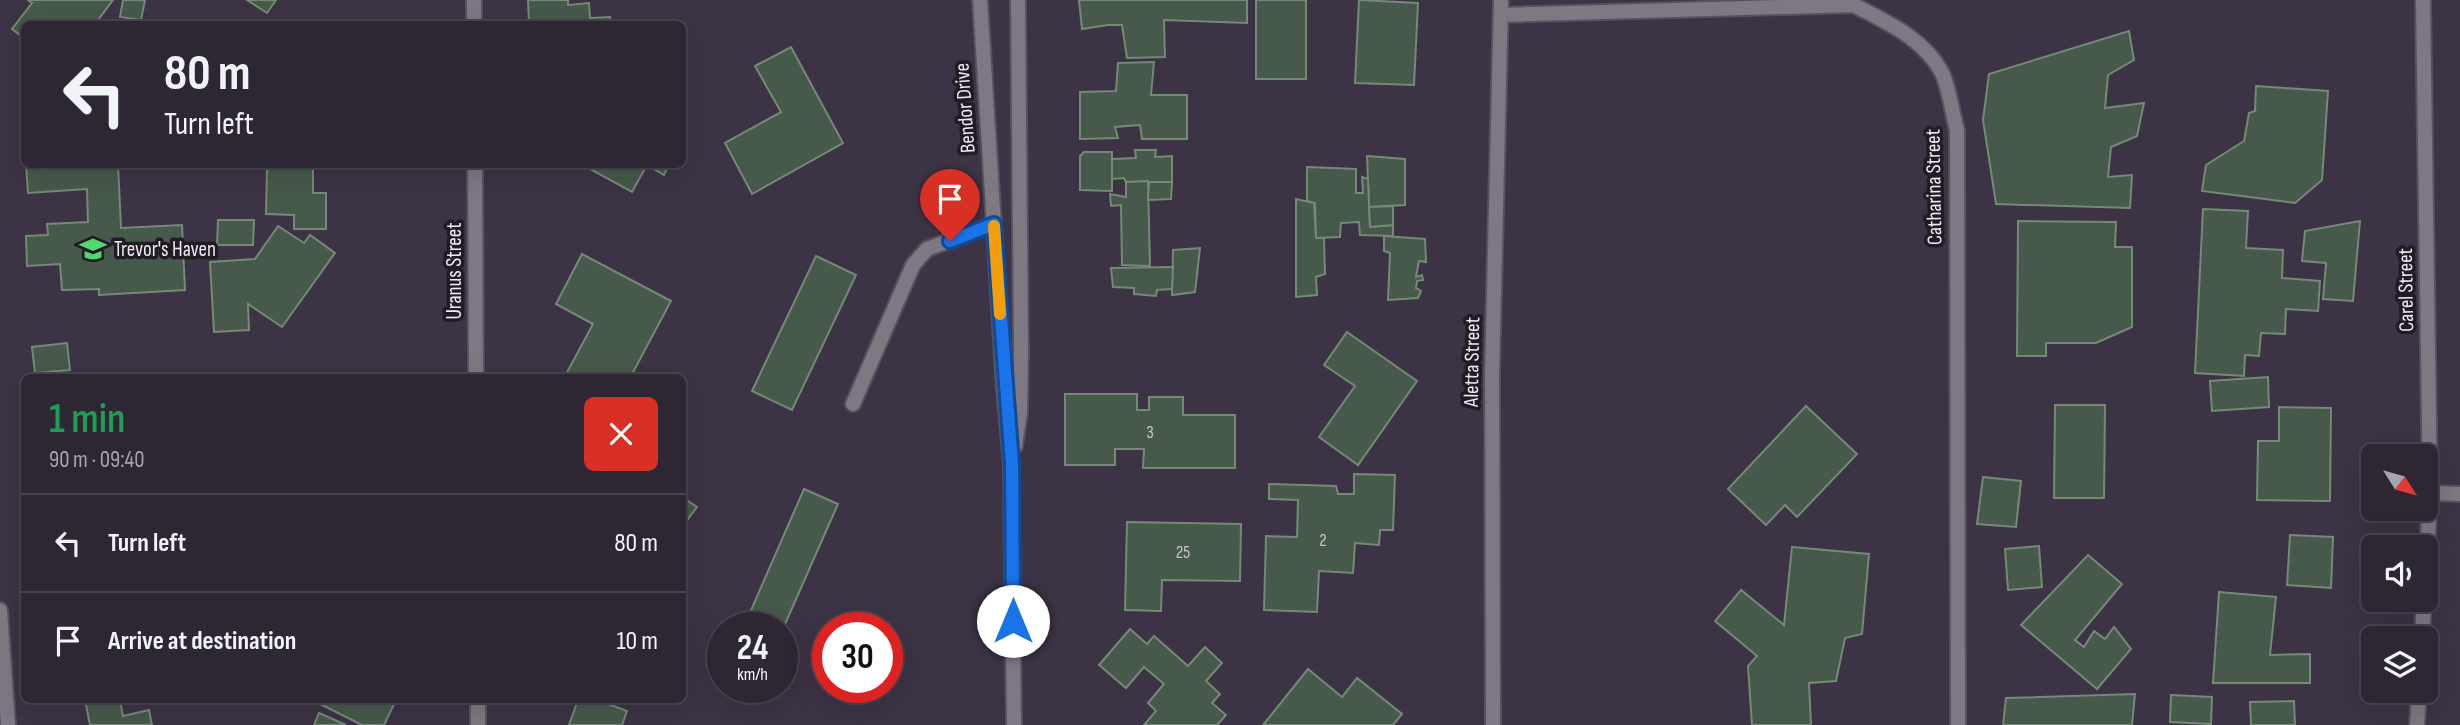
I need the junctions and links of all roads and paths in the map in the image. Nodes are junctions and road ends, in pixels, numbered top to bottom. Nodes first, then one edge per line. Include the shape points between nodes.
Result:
1 (474, 0) edge
2 (980, 0) edge
3 (1018, 0) edge
4 (2423, 0) edge
5 (1501, 7) edge
6 (474, 21) edge
7 (475, 168) edge
8 (994, 224) junction
9 (476, 374) edge
10 (853, 404) dead end
11 (2429, 444) edge
12 (1012, 464) junction
13 (2438, 493) edge
14 (2460, 494) edge
15 (0, 610) edge
16 (478, 703) edge
17 (2418, 703) edge
18 (8, 725) edge
19 (478, 725) edge
20 (1014, 725) edge
21 (1493, 725) edge
22 (1958, 725) edge
23 (2417, 725) edge

1 - 6 street
2 - 8 street, Bendor Drive
3 - 12 street, Bendor Drive via 1021,351 1020,413
4 - 11 street, Carel Street
5 - 21 street, Aletta Street via 1492,374
5 - 22 street, Catharina Street via 1854,5 1900,29 1942,71 1956,130
7 - 9 street, Uranus Street
8 - 10 street via 927,249 913,265
8 - 12 street, Bendor Drive
12 - 20 street, Bendor Drive
13 - 14 street
15 - 18 street
16 - 19 street
17 - 23 street

